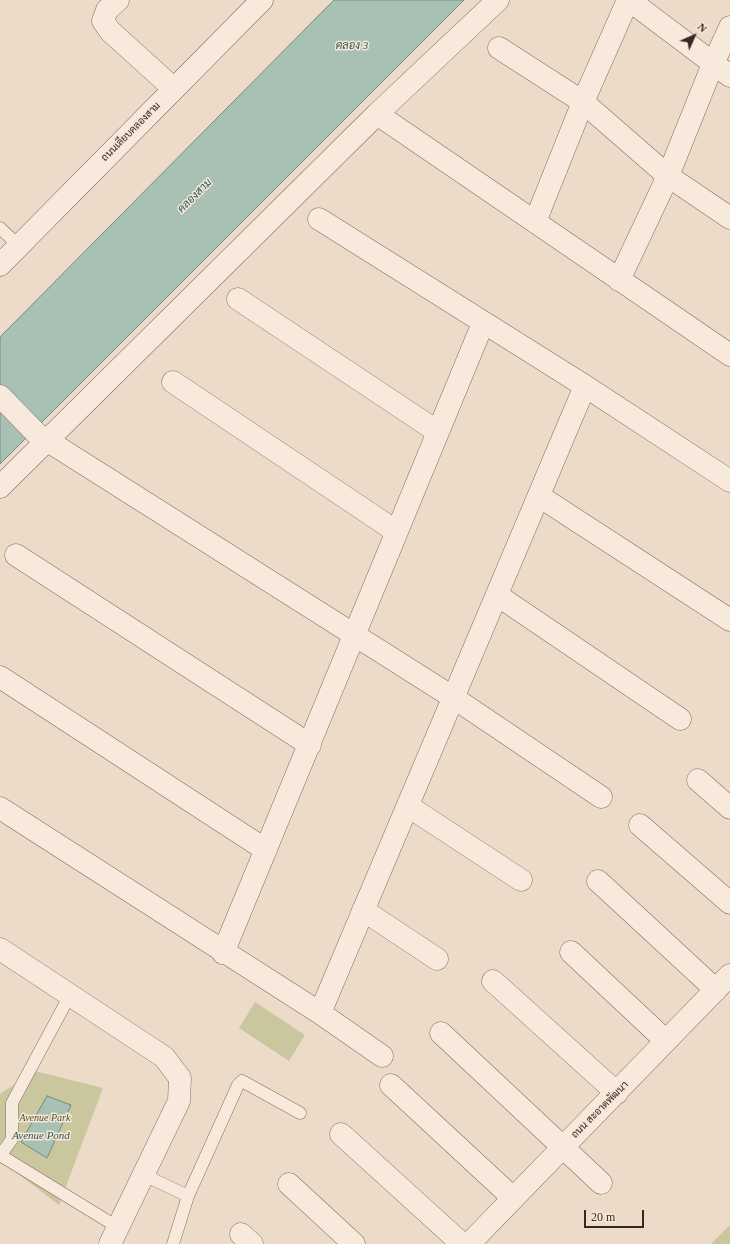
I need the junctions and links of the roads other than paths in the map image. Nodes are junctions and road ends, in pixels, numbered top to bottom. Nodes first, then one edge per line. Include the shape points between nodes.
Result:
1 (118, 0) edge
2 (262, 0) edge
3 (498, 0) edge
4 (628, 0) edge
5 (730, 27) edge
6 (499, 48) dead end
7 (722, 70) edge
8 (174, 89) junction
9 (583, 102) junction
10 (377, 114) junction
11 (668, 176) junction
12 (730, 218) edge
13 (319, 219) dead end
14 (535, 222) junction
15 (0, 228) edge
16 (19, 246) junction
17 (0, 265) edge
18 (619, 280) junction
19 (238, 299) dead end
20 (483, 323) junction
21 (730, 355) edge
22 (173, 382) dead end
23 (585, 386) junction
24 (0, 396) edge
25 (438, 432) junction
26 (42, 437) junction
27 (730, 481) edge
28 (0, 487) edge
29 (539, 496) junction
30 (397, 532) junction
31 (16, 555) dead end
32 (497, 596) junction
33 (730, 620) edge
34 (354, 636) junction
35 (0, 677) edge
36 (454, 698) junction
37 (680, 719) dead end
38 (310, 745) junction
39 (698, 780) dead end
40 (601, 797) dead end
41 (408, 806) junction
42 (0, 808) edge
43 (730, 808) edge
44 (640, 825) dead end
45 (266, 850) junction
46 (521, 880) dead end
47 (598, 881) dead end
48 (730, 903) edge
49 (363, 910) junction
50 (0, 949) edge
51 (571, 952) dead end
52 (223, 953) junction
53 (437, 959) dead end
54 (726, 980) edge
55 (493, 981) dead end
56 (70, 995) junction
57 (320, 1013) junction
58 (441, 1033) dead end
59 (666, 1041) junction
60 (382, 1056) dead end
61 (391, 1085) dead end
62 (617, 1093) junction
63 (300, 1114) dead end
64 (340, 1134) dead end
65 (562, 1147) junction
66 (0, 1155) edge
67 (144, 1175) junction
68 (601, 1183) dead end
69 (289, 1184) dead end
70 (188, 1196) junction
71 (513, 1198) junction
72 (115, 1236) edge
73 (173, 1244) edge
74 (354, 1244) edge
75 (462, 1244) edge
76 (469, 1244) edge

1 - 8 street via 107,10 103,20 110,31
2 - 8 street, ถนนเลียบคลองสาม
3 - 10 street
4 - 7 street
4 - 9 street
5 - 7 street
6 - 9 street
7 - 11 street
8 - 16 street, ถนนเลียบคลองสาม
9 - 11 street
9 - 14 street
10 - 14 street
10 - 26 street
11 - 12 street
11 - 18 street
13 - 20 street
14 - 18 street
15 - 16 lane
16 - 17 street, ถนนเลียบคลองสาม
18 - 21 street
19 - 25 street
20 - 23 street
20 - 25 street
22 - 30 street
23 - 27 street
23 - 29 street
24 - 26 street
25 - 30 street
26 - 28 street
26 - 34 street
29 - 32 street
29 - 33 street
30 - 34 street
31 - 38 street
32 - 36 street
32 - 37 street
34 - 36 street
34 - 38 street
35 - 45 street
36 - 40 street
36 - 41 street
38 - 45 street
39 - 43 street
41 - 46 street
41 - 49 street
42 - 52 street
44 - 48 street
45 - 52 street
47 - 54 street
49 - 53 street
49 - 57 street
50 - 56 street
51 - 59 street
52 - 57 street
54 - 59 street, ถนน สะอาดพัฒนา
55 - 62 street
56 - 66 lane via 12,1103 12,1139
56 - 67 street via 164,1057 180,1078 179,1101
57 - 60 street
58 - 65 street
59 - 62 street, ถนน สะอาดพัฒนา
61 - 71 street
62 - 65 street, ถนน สะอาดพัฒนา
63 - 70 lane via 242,1082 238,1085
64 - 75 street
65 - 68 street
65 - 71 street, ถนน สะอาดพัฒนา
66 - 72 lane
67 - 70 lane
67 - 72 street
69 - 74 street
70 - 73 lane
71 - 76 street, ถนน สะอาดพัฒนา

